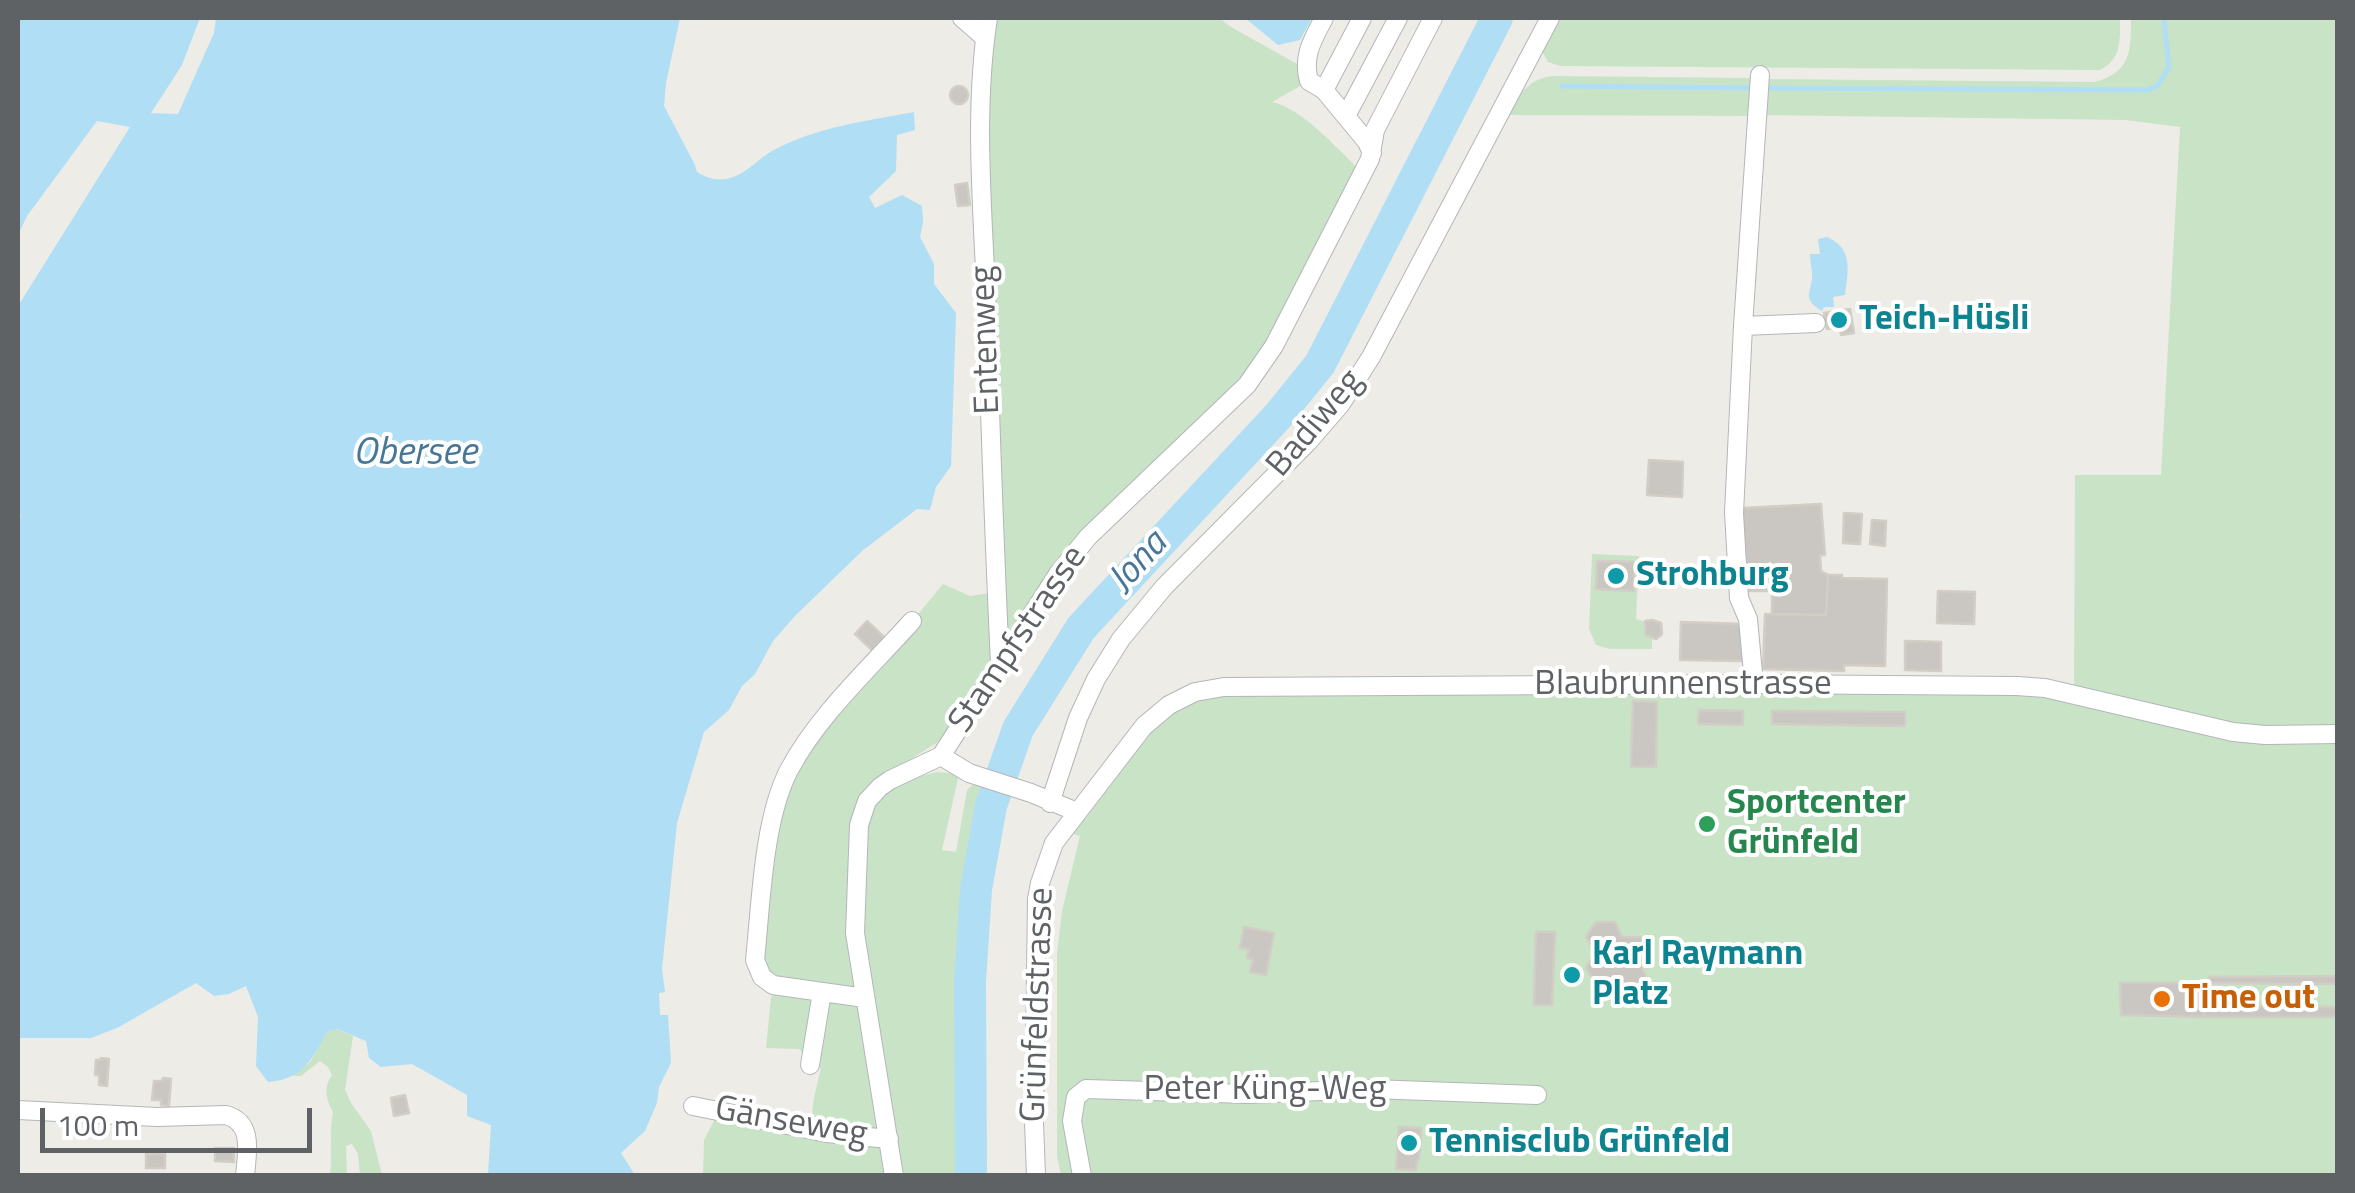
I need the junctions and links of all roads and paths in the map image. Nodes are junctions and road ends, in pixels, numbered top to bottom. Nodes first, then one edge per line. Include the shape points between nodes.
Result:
1 (962, 18) edge
2 (988, 18) edge
3 (1324, 18) edge
4 (1362, 18) edge
5 (1398, 18) edge
6 (1433, 18) edge
7 (1550, 18) edge
8 (985, 38) junction
9 (1759, 78) dead end
10 (1324, 90) junction
11 (1346, 116) junction
12 (1372, 154) junction
13 (1816, 324) dead end
14 (1743, 326) junction
15 (912, 621) dead end
16 (1000, 663) junction
17 (1754, 684) junction
18 (2338, 734) edge
19 (941, 756) junction
20 (1050, 803) junction
21 (1078, 812) junction
22 (822, 992) junction
23 (866, 998) junction
24 (810, 1065) dead end
25 (1537, 1096) dead end
26 (693, 1106) dead end
27 (18, 1110) edge
28 (889, 1139) junction
29 (245, 1176) edge
30 (894, 1176) edge
31 (1036, 1176) edge
32 (1082, 1176) edge

1 - 8 street
2 - 8 street, Entenweg
3 - 10 street via 1308,48 1306,69 1309,81
4 - 10 street
5 - 11 street
6 - 12 street, Stampfstrasse via 1375,130
7 - 20 street, Badiweg via 1371,358 1308,442 1120,639 1078,718
8 - 16 street, Entenweg via 982,200
9 - 14 street
10 - 11 street
11 - 12 street
12 - 16 street, Stampfstrasse via 1274,346 1246,385 1088,536
13 - 14 street
14 - 17 street via 1734,513
15 - 22 street via 821,722 788,772 770,828 755,960 772,985
16 - 19 street, Stampfstrasse
17 - 18 street, Blaubrunnenstrasse via 2045,688 2233,732
17 - 21 street, Blaubrunnenstrasse via 1194,692 1144,726
19 - 20 street
19 - 23 street, Stampfstrasse via 880,787 859,825 855,933
20 - 21 street
21 - 31 street, Grünfeldstrasse via 1054,843 1037,899
22 - 23 street
22 - 24 street
23 - 28 street, Stampfstrasse
25 - 32 street, Peter Küng-Weg via 1370,1088 1247,1094 1086,1089 1076,1097 1072,1121
26 - 28 street, Gänseweg
27 - 29 street via 226,1115 244,1126
28 - 30 street, Stampfstrasse

